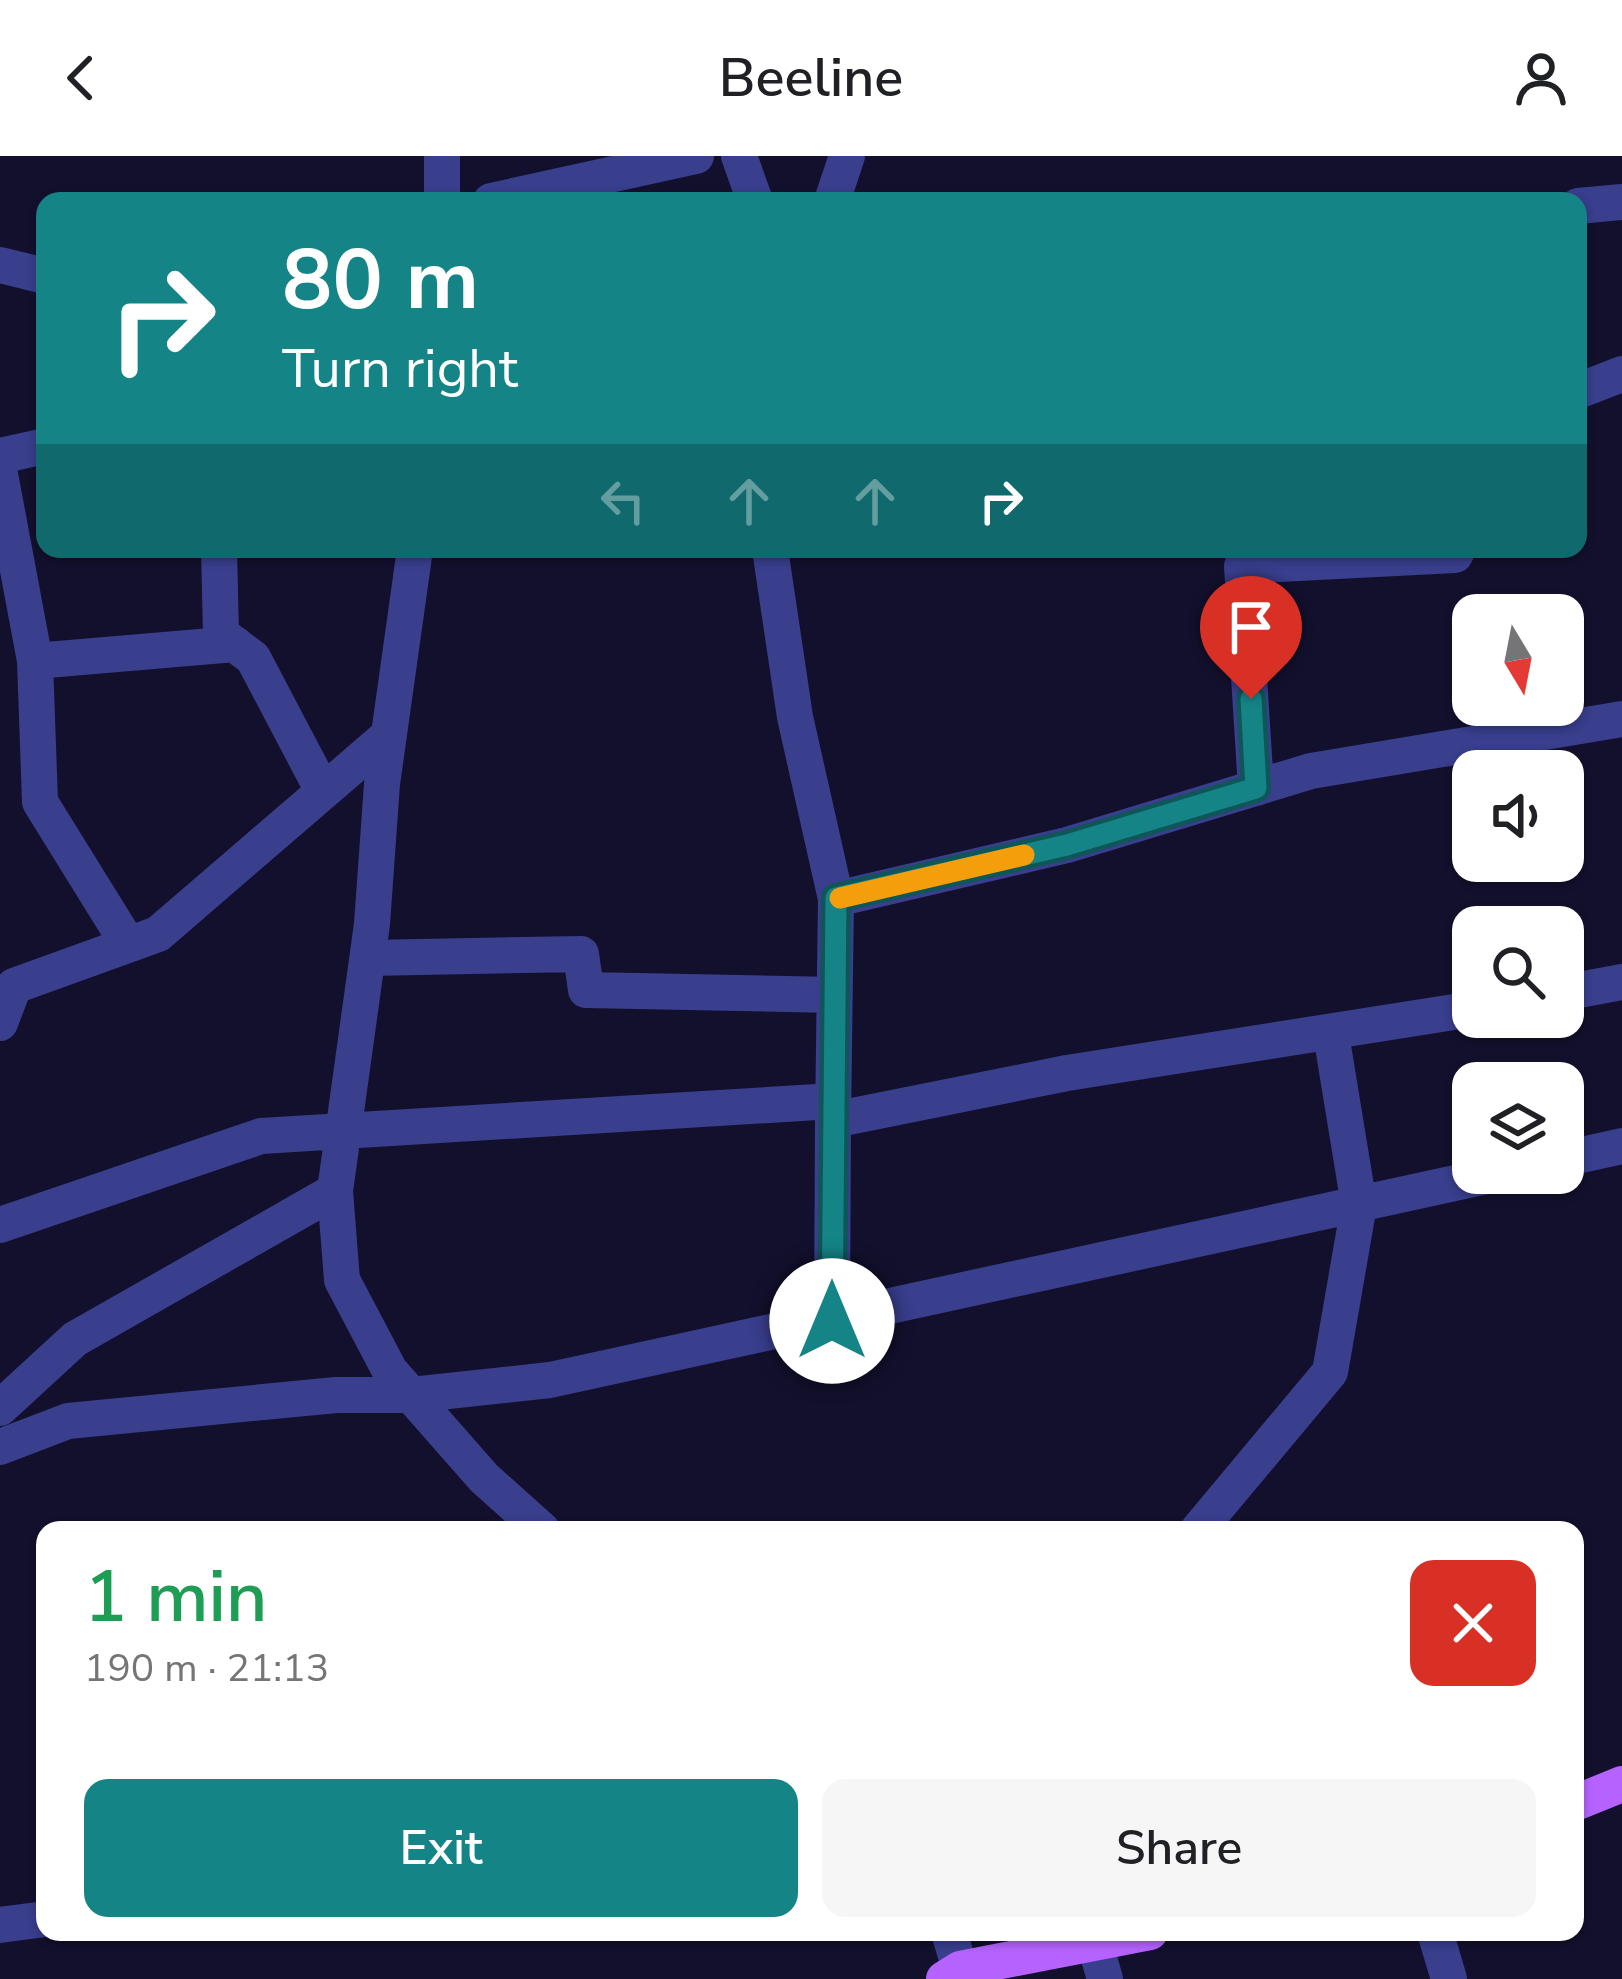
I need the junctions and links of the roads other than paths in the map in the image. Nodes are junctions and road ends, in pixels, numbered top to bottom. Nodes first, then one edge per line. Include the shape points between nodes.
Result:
1 (442, 156) edge
2 (696, 156) edge
3 (739, 156) edge
4 (847, 156) edge
5 (442, 192) edge
6 (532, 192) edge
7 (752, 192) edge
8 (835, 192) edge
9 (1622, 202) edge
10 (1587, 205) edge
11 (0, 265) edge
12 (36, 274) edge
13 (1622, 374) edge
14 (1587, 388) edge
15 (36, 448) edge
16 (0, 456) edge
17 (0, 474) edge
18 (219, 558) edge
19 (414, 558) edge
20 (771, 558) edge
21 (1412, 558) edge
22 (235, 644) junction
23 (35, 662) junction
24 (1622, 718) edge
25 (389, 735) junction
26 (1256, 788) junction
27 (323, 791) junction
28 (836, 898) junction
29 (128, 944) junction
30 (368, 958) junction
31 (1622, 982) edge
32 (7, 984) edge
33 (1584, 989) edge
34 (834, 995) junction
35 (1452, 1013) edge
36 (0, 1022) edge
37 (1331, 1034) junction
38 (833, 1111) junction
39 (344, 1129) junction
40 (1622, 1146) edge
41 (1584, 1154) edge
42 (1452, 1184) edge
43 (335, 1191) junction
44 (1359, 1205) junction
45 (0, 1225) edge
46 (832, 1321) junction
47 (411, 1395) junction
48 (0, 1408) edge
49 (0, 1448) edge
50 (532, 1521) edge
51 (1206, 1521) edge
52 (1622, 1784) edge
53 (1584, 1799) edge
54 (36, 1920) edge
55 (0, 1925) edge
56 (950, 1941) edge
57 (1094, 1941) joint
58 (1438, 1941) edge
59 (952, 1974) edge
60 (1106, 1979) edge
61 (1449, 1979) edge

1 - 5 street
2 - 6 street
3 - 7 street
4 - 8 street
9 - 10 street
11 - 12 street
13 - 14 street
15 - 16 street
17 - 23 street
18 - 22 street via 220,634
19 - 25 street
20 - 28 street
21 - 26 street via 1242,566
22 - 23 street
22 - 27 street via 253,658
23 - 29 street via 40,802
24 - 26 street via 1311,770
25 - 27 street
25 - 30 street
26 - 28 street via 1067,845
27 - 29 street via 158,934
28 - 34 street
29 - 32 street
30 - 34 street via 581,954 586,990
30 - 39 street
31 - 33 street
32 - 36 street
34 - 38 street
35 - 37 street
37 - 38 street
37 - 44 street
38 - 39 street
38 - 46 street
39 - 43 street
39 - 45 street via 261,1136
40 - 41 street
42 - 44 street
43 - 47 street via 342,1280
43 - 48 street via 75,1340
44 - 46 street
44 - 51 street via 1330,1372
46 - 47 street via 550,1380
47 - 49 street via 68,1421
47 - 50 street
52 - 53 main road
54 - 55 street
56 - 59 street
57 - 59 main road
57 - 60 street
58 - 61 street

